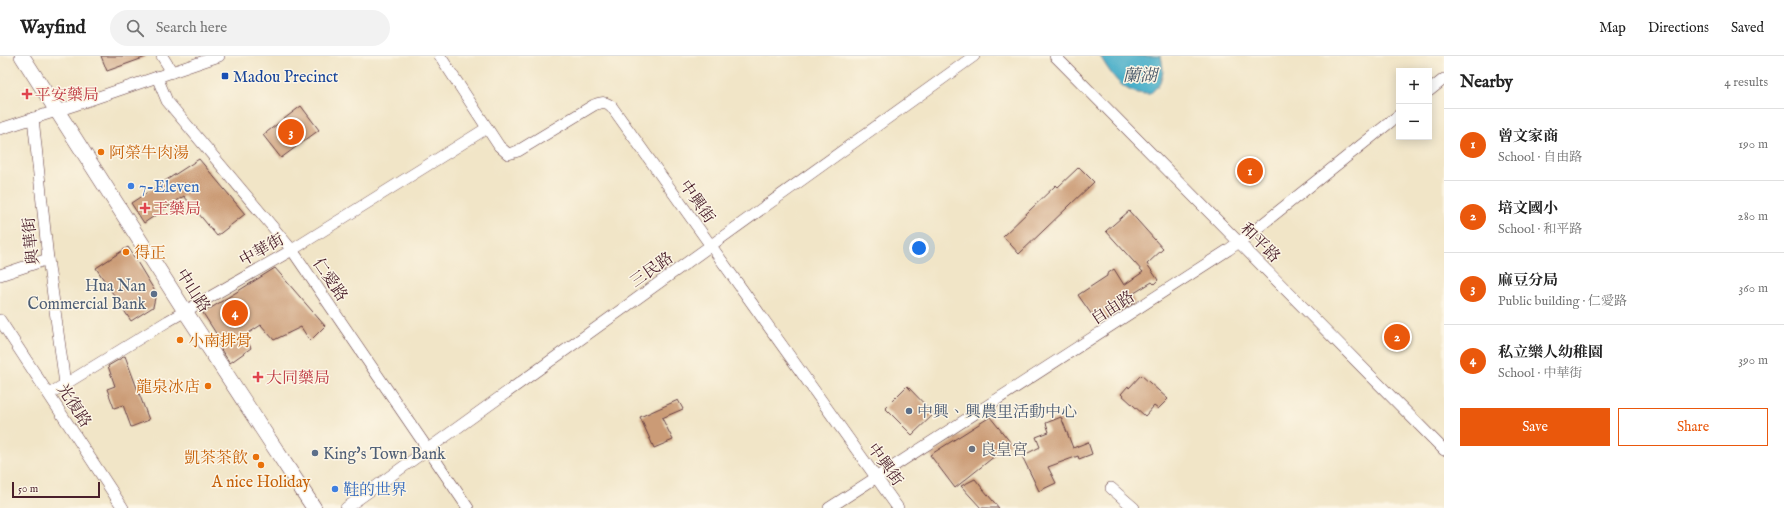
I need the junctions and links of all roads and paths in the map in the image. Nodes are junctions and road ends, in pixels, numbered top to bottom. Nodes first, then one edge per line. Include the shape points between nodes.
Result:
1 (22, 56) edge
2 (162, 56) edge
3 (219, 56) edge
4 (440, 56) edge
5 (974, 56) edge
6 (1055, 56) edge
7 (172, 72) junction
8 (157, 77) junction
9 (1444, 79) edge
10 (1432, 89) edge
11 (58, 111) junction
12 (1396, 117) edge
13 (33, 118) junction
14 (487, 128) junction
15 (0, 129) edge
16 (1239, 242) junction
17 (711, 246) junction
18 (292, 250) junction
19 (48, 259) junction
20 (0, 274) edge
21 (185, 311) junction
22 (0, 320) edge
23 (65, 384) junction
24 (49, 394) junction
25 (428, 450) junction
26 (1444, 450) edge
27 (876, 478) junction
28 (1111, 488) dead end
29 (123, 508) edge
30 (314, 508) edge
31 (346, 508) edge
32 (468, 508) edge
33 (830, 508) edge
34 (898, 508) edge
35 (1134, 508) edge

1 - 11 main road, 中山路
2 - 7 street
3 - 7 street
4 - 14 street, 中興街
5 - 17 street, 三民路
6 - 16 street, 和平路
7 - 8 street
8 - 11 street
8 - 18 street, 仁愛路 via 167,101
9 - 10 street
11 - 13 street
11 - 21 main road, 中山路
12 - 16 street, 自由路
13 - 15 street
13 - 19 street, 與華街
14 - 17 street, 中興街 via 504,151 513,154 594,104 608,103
14 - 18 street, 中華街
16 - 26 street, 和平路
16 - 27 street, 自由路
17 - 25 street, 三民路
17 - 27 street, 中興街
18 - 21 street, 中華街
18 - 25 street, 仁愛路
19 - 20 street
19 - 23 street, 與華街
21 - 23 street, 中華街
21 - 30 main road, 中山路
22 - 24 street, 光復路
23 - 24 street, 中華街
24 - 29 street, 光復路
25 - 31 street, 三民路
25 - 32 street, 仁愛路
27 - 33 street, 自由路
27 - 34 street, 中興街
28 - 35 street

